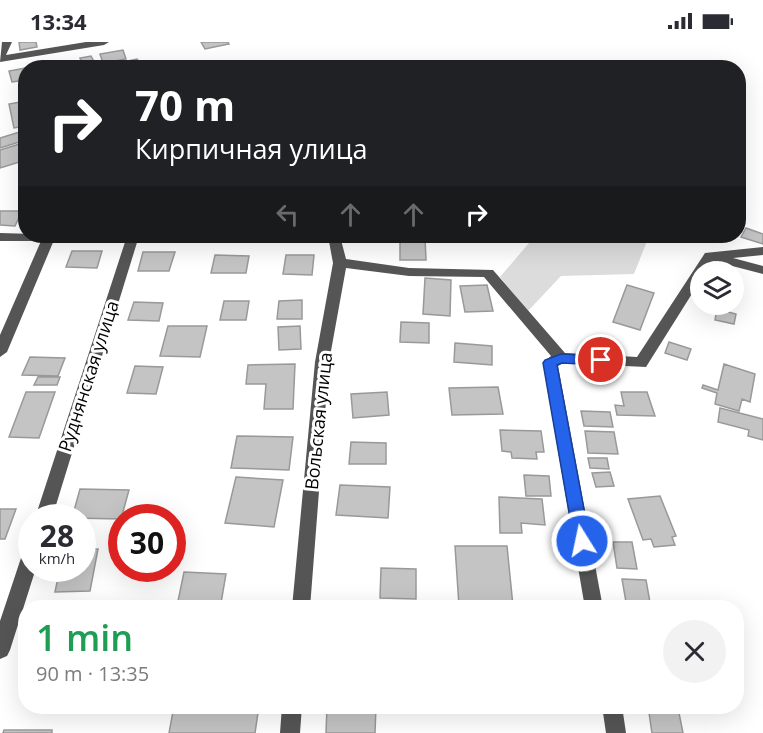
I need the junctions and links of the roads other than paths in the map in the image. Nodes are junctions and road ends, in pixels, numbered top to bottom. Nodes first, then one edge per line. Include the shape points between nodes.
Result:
1 (7, 42) edge
2 (104, 42) edge
3 (0, 58) edge
4 (0, 237) edge
5 (18, 237) edge
6 (46, 243) edge
7 (131, 243) edge
8 (336, 243) edge
9 (763, 251) edge
10 (710, 256) junction
11 (340, 263) junction
12 (763, 270) edge
13 (0, 352) edge
14 (561, 358) junction
15 (47, 504) edge
16 (22, 582) edge
17 (302, 600) edge
18 (593, 600) edge
19 (0, 650) edge
20 (291, 714) edge
21 (613, 714) edge
22 (290, 733) edge
23 (616, 733) edge

1 - 3 street
2 - 3 street
4 - 5 street
6 - 13 street
7 - 15 street, Руднянская улица
8 - 11 street, Вольская улица
9 - 10 street
10 - 12 street
10 - 14 street via 641,363
11 - 14 street via 409,272 488,273
11 - 17 street, Вольская улица via 322,362
14 - 18 street via 550,363
16 - 19 street
20 - 22 street
21 - 23 street

